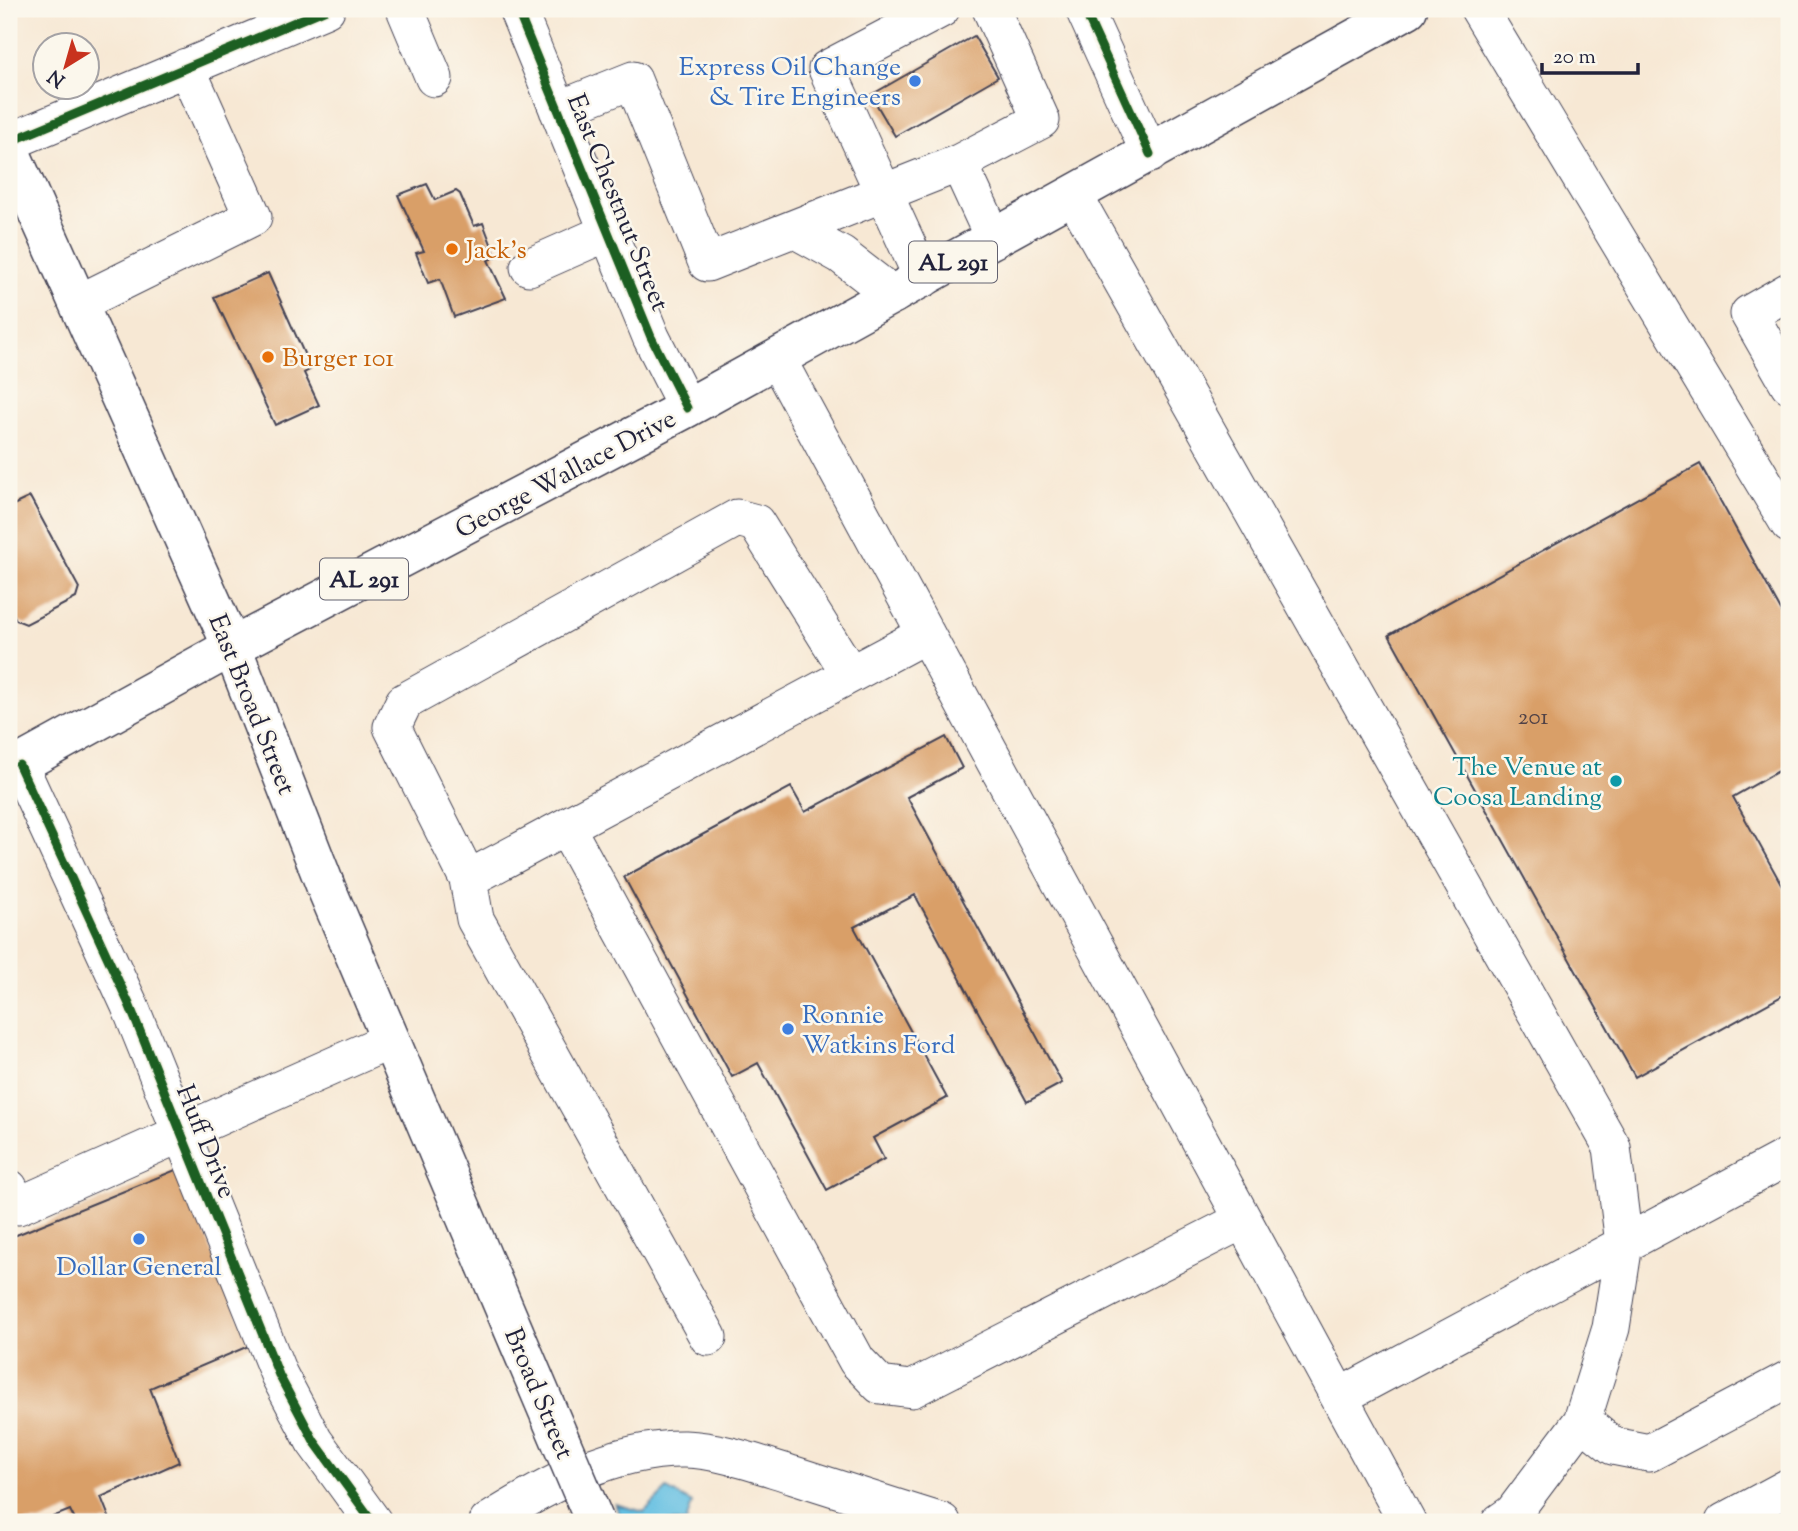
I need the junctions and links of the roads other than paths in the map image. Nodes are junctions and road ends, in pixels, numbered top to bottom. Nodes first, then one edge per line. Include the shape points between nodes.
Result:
1 (326, 9) edge
2 (405, 9) edge
3 (517, 9) edge
4 (941, 9) edge
5 (990, 9) edge
6 (1084, 9) edge
7 (1408, 9) edge
8 (1479, 9) edge
9 (186, 67) junction
10 (434, 78) dead end
11 (558, 110) junction
12 (9, 142) edge
13 (9, 149) edge
14 (1150, 154) junction
15 (959, 163) junction
16 (883, 193) junction
17 (1074, 196) junction
18 (794, 229) junction
19 (608, 232) junction
20 (994, 239) junction
21 (529, 267) dead end
22 (908, 287) junction
23 (1789, 291) edge
24 (79, 303) junction
25 (777, 359) junction
26 (1789, 384) edge
27 (687, 408) junction
28 (1789, 524) edge
29 (926, 634) junction
30 (232, 647) junction
31 (850, 674) junction
32 (14, 768) edge
33 (566, 827) junction
34 (468, 879) junction
35 (391, 1040) junction
36 (181, 1132) junction
37 (1789, 1156) edge
38 (12, 1201) edge
39 (1243, 1220) junction
40 (1624, 1244) junction
41 (485, 1263) joint
42 (708, 1337) dead end
43 (1789, 1380) edge
44 (1339, 1397) junction
45 (1582, 1421) junction
46 (1789, 1487) edge
47 (373, 1522) edge
48 (488, 1522) edge
49 (595, 1522) edge
50 (942, 1522) edge
51 (1407, 1522) edge
52 (1500, 1522) edge
53 (1724, 1522) edge

1 - 9 street
2 - 10 street
3 - 11 street, East Chestnut Street
4 - 16 street via 827,69
5 - 15 street via 1041,120
6 - 14 street
7 - 14 main road, George Wallace Drive / AL 291
8 - 28 street
9 - 12 street
9 - 24 street via 253,217
11 - 18 street via 633,80 707,263
11 - 19 street, East Chestnut Street
13 - 24 main road, East Broad Street
14 - 17 main road, George Wallace Drive / AL 291
15 - 16 street
15 - 20 street
16 - 18 street
16 - 22 street
17 - 20 main road, George Wallace Drive / AL 291
17 - 40 street via 1612,1147
18 - 22 street
19 - 21 street
19 - 27 street, East Chestnut Street via 651,337
20 - 22 main road, George Wallace Drive / AL 291
22 - 25 main road, George Wallace Drive / AL 291
23 - 26 street via 1749,314
24 - 30 main road, East Broad Street
25 - 27 main road, George Wallace Drive / AL 291
25 - 29 street
27 - 30 main road, George Wallace Drive / AL 291
29 - 31 street
29 - 39 street
30 - 32 main road, AL 291
30 - 35 main road, East Broad Street
31 - 33 street
31 - 34 street via 756,523 737,518 404,702 392,727
32 - 36 street, Huff Drive via 129,1004
33 - 34 street
33 - 39 street via 857,1361 880,1385 912,1390
34 - 42 street via 475,919
35 - 36 street
35 - 41 main road, East Broad Street
36 - 38 street
36 - 47 street, Huff Drive via 279,1375 314,1441
37 - 40 street
39 - 44 street
40 - 44 street
40 - 45 street via 1611,1328
41 - 49 main road, Broad Street, bridge
43 - 45 street via 1649,1453 1613,1446
44 - 51 street
45 - 52 street via 1513,1513
46 - 53 street
48 - 50 street via 536,1491 597,1465 639,1453 687,1449 754,1462

